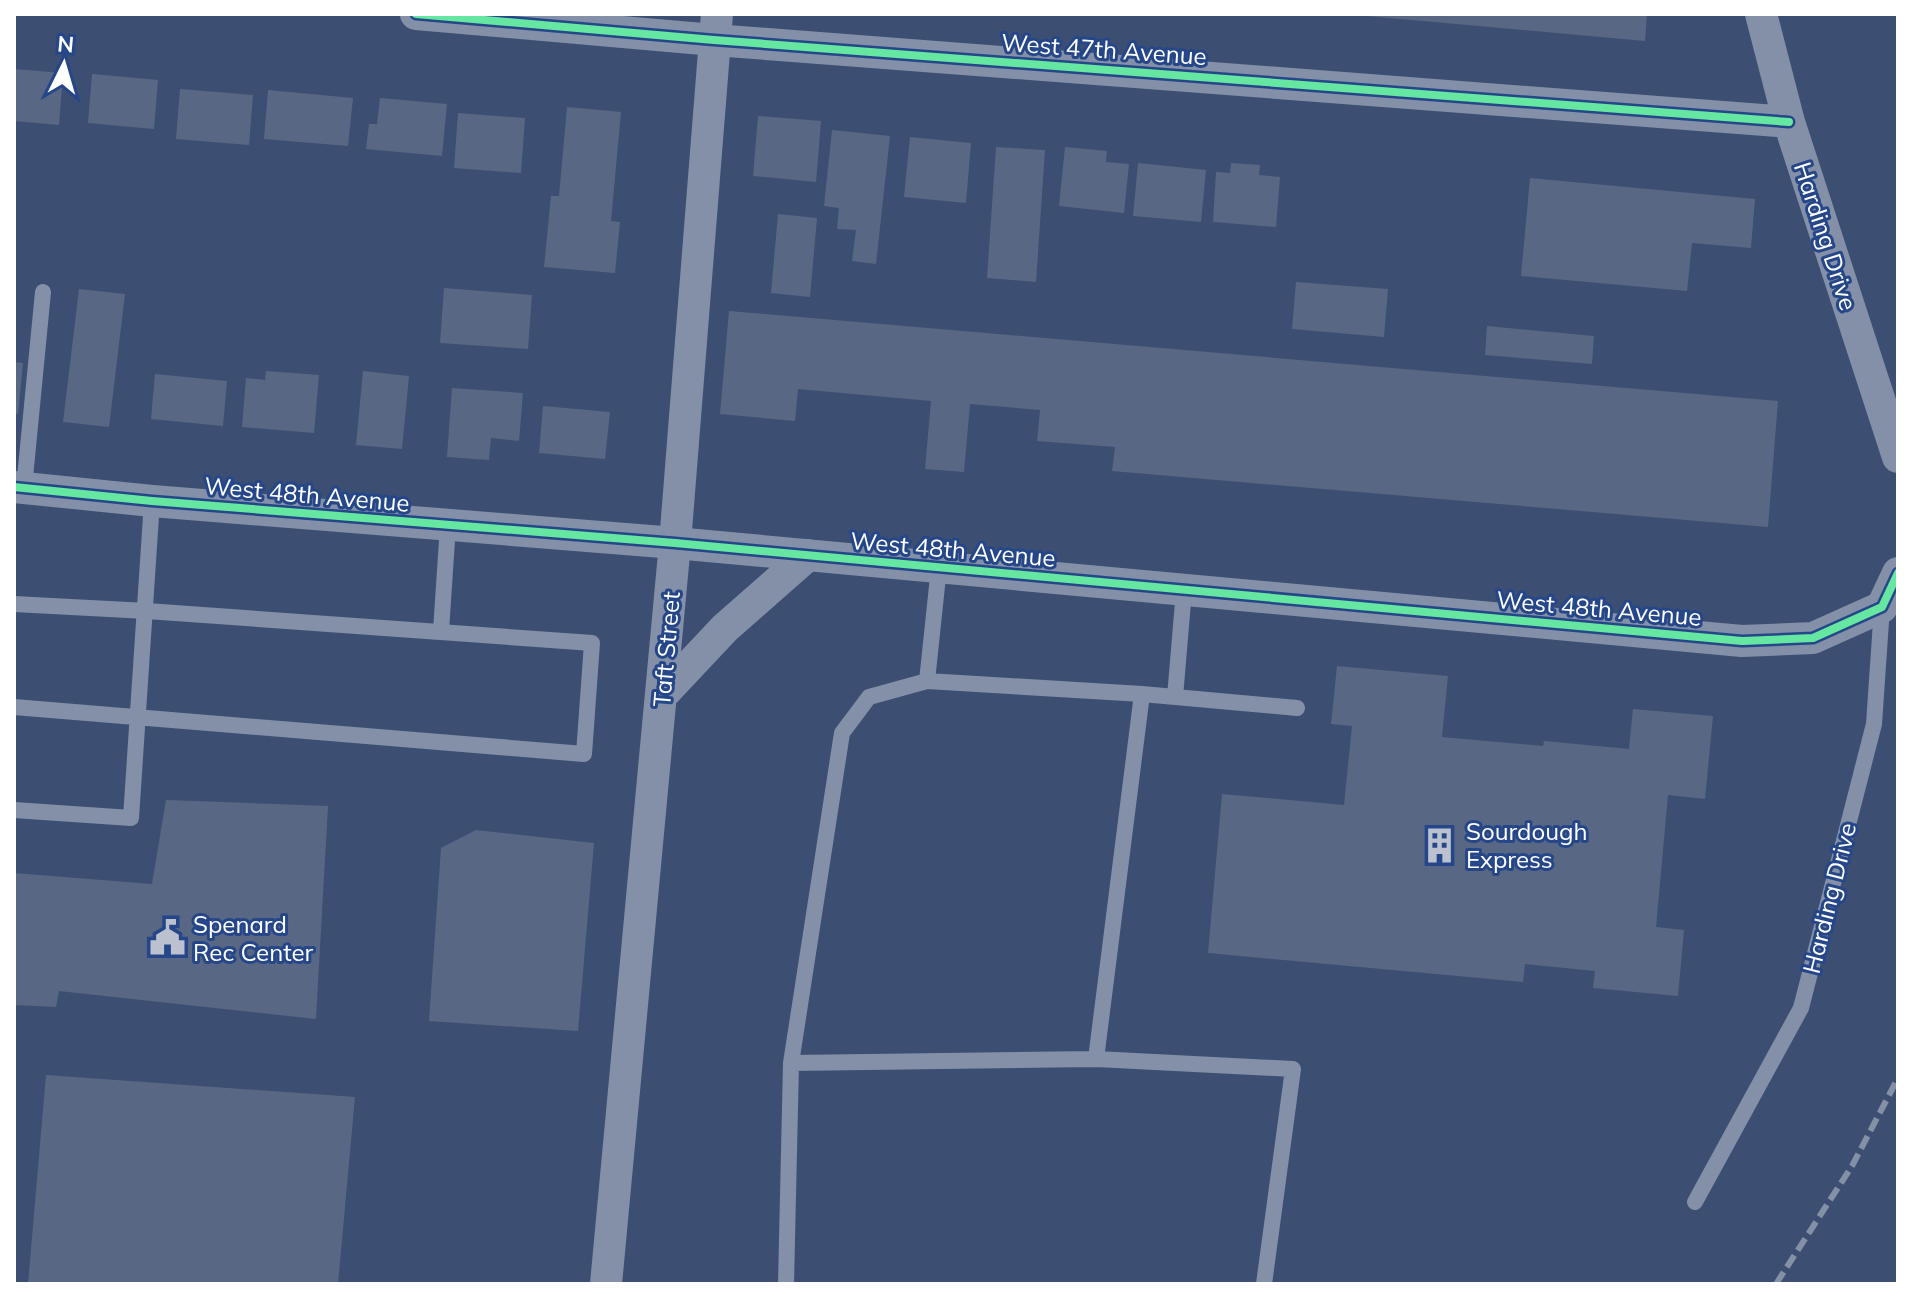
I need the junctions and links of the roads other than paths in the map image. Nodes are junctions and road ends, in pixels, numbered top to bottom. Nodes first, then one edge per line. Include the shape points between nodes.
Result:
1 (416, 14) edge
2 (1761, 14) edge
3 (716, 27) edge
4 (1789, 122) junction
5 (43, 292) dead end
6 (1898, 457) edge
7 (19, 488) edge
8 (152, 501) junction
9 (448, 525) junction
10 (675, 543) junction
11 (808, 555) junction
12 (939, 567) junction
13 (1898, 573) edge
14 (1184, 590) junction
15 (14, 604) edge
16 (1882, 607) junction
17 (147, 611) junction
18 (441, 631) junction
19 (927, 681) junction
20 (1142, 694) junction
21 (661, 696) junction
22 (1175, 697) junction
23 (14, 707) edge
24 (1297, 708) dead end
25 (138, 717) junction
26 (14, 810) edge
27 (1096, 1059) junction
28 (791, 1063) junction
29 (1695, 1202) dead end
30 (606, 1284) edge
31 (786, 1284) edge
32 (1264, 1284) edge

1 - 3 street, West 47th Avenue
2 - 4 street, Harding Drive
3 - 4 street, West 47th Avenue
3 - 10 street, Taft Street
4 - 6 street, Harding Drive
5 - 7 lane
7 - 8 street, West 48th Avenue
8 - 9 street, West 48th Avenue
8 - 17 lane
9 - 10 street, West 48th Avenue
9 - 18 lane
10 - 11 street, West 48th Avenue
10 - 21 street, Taft Street
11 - 12 street, West 48th Avenue
11 - 21 street via 725,628
12 - 14 street, West 48th Avenue
12 - 19 lane
13 - 16 street, Harding Drive
14 - 16 street, West 48th Avenue via 1742,641 1813,638
14 - 22 lane
15 - 17 lane
16 - 29 lane, Harding Drive via 1874,724 1801,1008
17 - 18 lane
17 - 25 lane
18 - 25 lane via 592,643 584,754
19 - 20 lane
19 - 28 lane via 869,697 842,733
20 - 22 lane
20 - 27 lane
21 - 30 street, Taft Street
22 - 24 lane
23 - 25 lane
25 - 26 lane via 131,818
27 - 28 lane
27 - 32 lane via 1293,1069
28 - 31 lane

